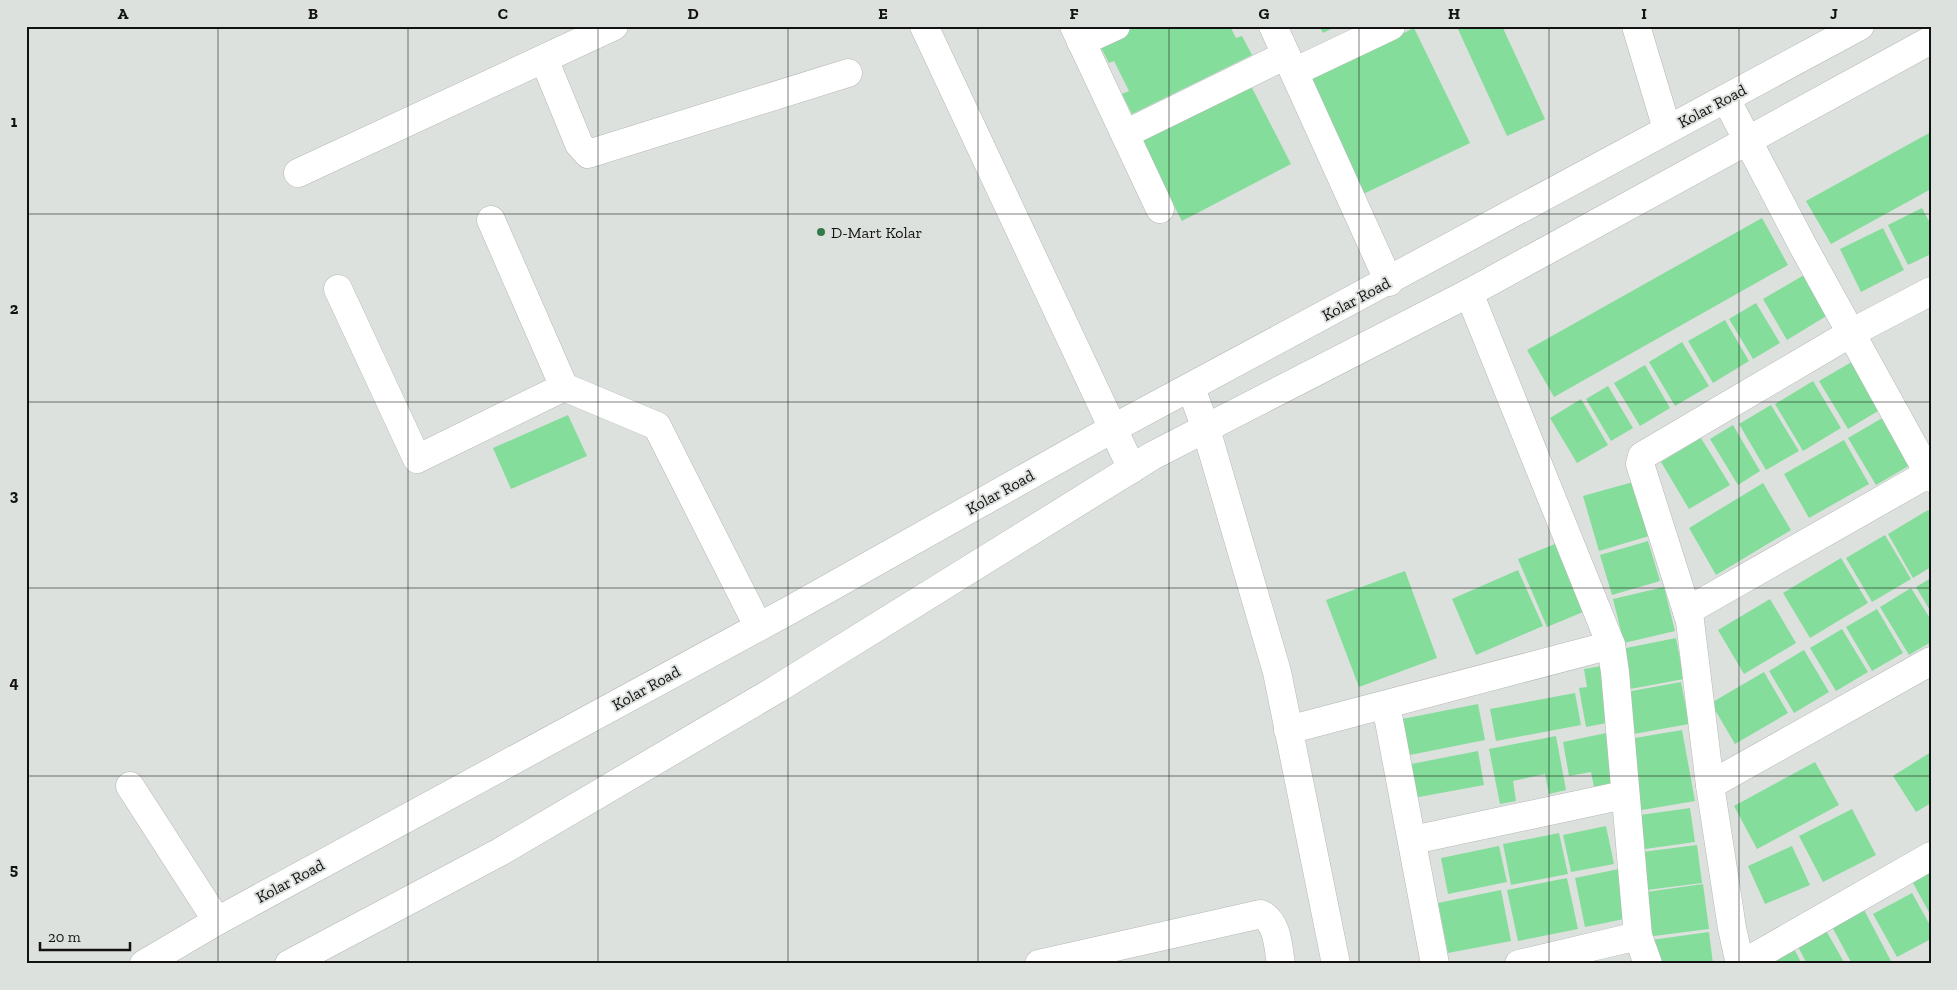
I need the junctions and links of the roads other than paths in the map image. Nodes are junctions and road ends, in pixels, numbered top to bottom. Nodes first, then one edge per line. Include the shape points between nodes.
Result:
1 (614, 26) edge
2 (924, 26) edge
3 (1116, 26) edge
4 (1273, 26) edge
5 (1391, 26) edge
6 (1636, 26) edge
7 (1860, 26) edge
8 (1077, 34) edge
9 (1931, 40) edge
10 (544, 59) junction
11 (1290, 63) junction
12 (848, 73) dead end
13 (1726, 99) junction
14 (1667, 129) junction
15 (1125, 134) junction
16 (1748, 141) junction
17 (298, 173) dead end
18 (1160, 209) dead end
19 (491, 220) dead end
20 (1389, 282) junction
21 (338, 289) dead end
22 (1931, 290) edge
23 (1470, 293) junction
24 (1851, 334) junction
25 (564, 387) junction
26 (1191, 388) junction
27 (1122, 424) junction
28 (1206, 429) junction
29 (1142, 462) junction
30 (1930, 474) edge
31 (1687, 611) junction
32 (758, 626) junction
33 (1611, 645) junction
34 (1931, 661) edge
35 (1386, 705) junction
36 (1288, 730) junction
37 (1710, 785) junction
38 (130, 786) dead end
39 (1624, 795) junction
40 (1413, 840) junction
41 (1931, 856) edge
42 (217, 921) junction
43 (1638, 936) junction
44 (144, 964) edge
45 (289, 964) edge
46 (1039, 964) edge
47 (1282, 964) edge
48 (1336, 964) edge
49 (1435, 964) edge
50 (1519, 964) edge
51 (1648, 964) edge
52 (1741, 964) edge

1 - 10 street
2 - 27 street
3 - 8 street
4 - 11 street
5 - 11 street
6 - 14 street
7 - 13 street, Kolar Road
8 - 15 street
9 - 16 street
10 - 12 street via 579,144 588,154
10 - 17 street
11 - 15 street
11 - 20 street
13 - 14 street, Kolar Road
13 - 16 street
14 - 20 street, Kolar Road
15 - 18 street
16 - 23 street
16 - 24 street
19 - 25 street
20 - 26 street, Kolar Road
21 - 25 street via 417,458
22 - 24 street
23 - 28 street
23 - 33 street
24 - 30 street
24 - 31 street via 1642,456 1640,464
25 - 32 street via 657,426
26 - 27 street, Kolar Road
26 - 28 street
27 - 29 street
27 - 32 street, Kolar Road
28 - 29 street
28 - 36 street via 1276,672
29 - 45 street via 777,690 500,852
30 - 31 street
31 - 37 street
32 - 42 street, Kolar Road
33 - 35 street
33 - 39 street via 1616,672
34 - 37 street
35 - 36 street
35 - 40 street
36 - 48 street
37 - 52 street via 1732,928
38 - 42 street
39 - 40 street
39 - 43 street
40 - 49 street
41 - 52 street
42 - 44 street, Kolar Road
43 - 50 street
43 - 51 street
46 - 47 street via 1261,914 1270,919 1273,926

